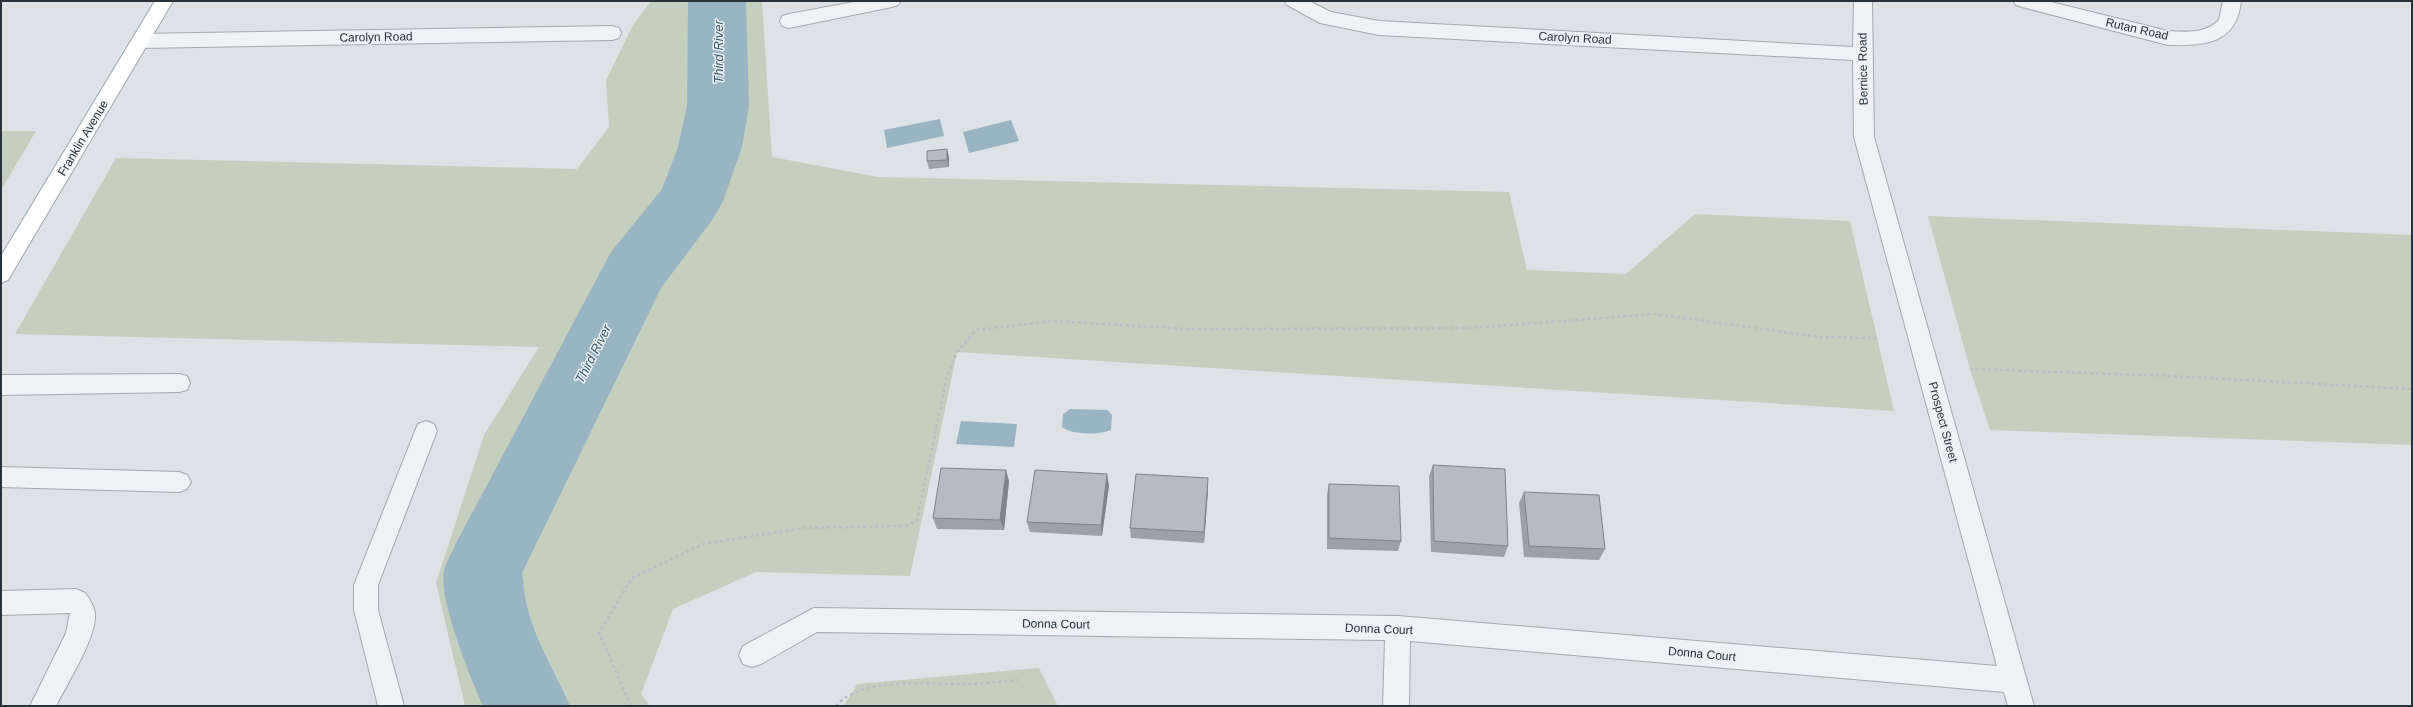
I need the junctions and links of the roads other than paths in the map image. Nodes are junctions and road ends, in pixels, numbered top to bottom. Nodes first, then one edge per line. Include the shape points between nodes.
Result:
1 (164, 1) edge
2 (892, 1) edge
3 (1293, 1) edge
4 (1863, 1) edge
5 (2022, 1) edge
6 (2232, 1) edge
7 (789, 21) dead end
8 (612, 33) dead end
9 (140, 41) junction
10 (1862, 54) junction
11 (1864, 137) joint
12 (1, 274) edge
13 (178, 383) dead end
14 (1, 385) edge
15 (426, 431) dead end
16 (1, 477) edge
17 (180, 482) dead end
18 (1, 603) edge
19 (1398, 628) junction
20 (752, 655) dead end
21 (2014, 680) junction
22 (43, 706) edge
23 (391, 706) edge
24 (1396, 706) edge
25 (2021, 706) edge

1 - 9 main road, Franklin Avenue
2 - 7 street
3 - 10 street, Carolyn Road via 1327,18 1379,28
4 - 10 street, Bernice Road
5 - 6 street, Rutan Road via 2168,38 2190,39 2210,35 2224,28 2231,16
8 - 9 street, Carolyn Road
9 - 12 main road, Franklin Avenue
10 - 11 street, Bernice Road
11 - 21 street, Prospect Street
13 - 14 street
15 - 23 street via 366,585 366,610
16 - 17 street
18 - 22 street via 76,601 81,608 83,619 75,640
19 - 20 street, Donna Court via 814,620
19 - 21 street, Donna Court
19 - 24 street
21 - 25 street, Prospect Street

